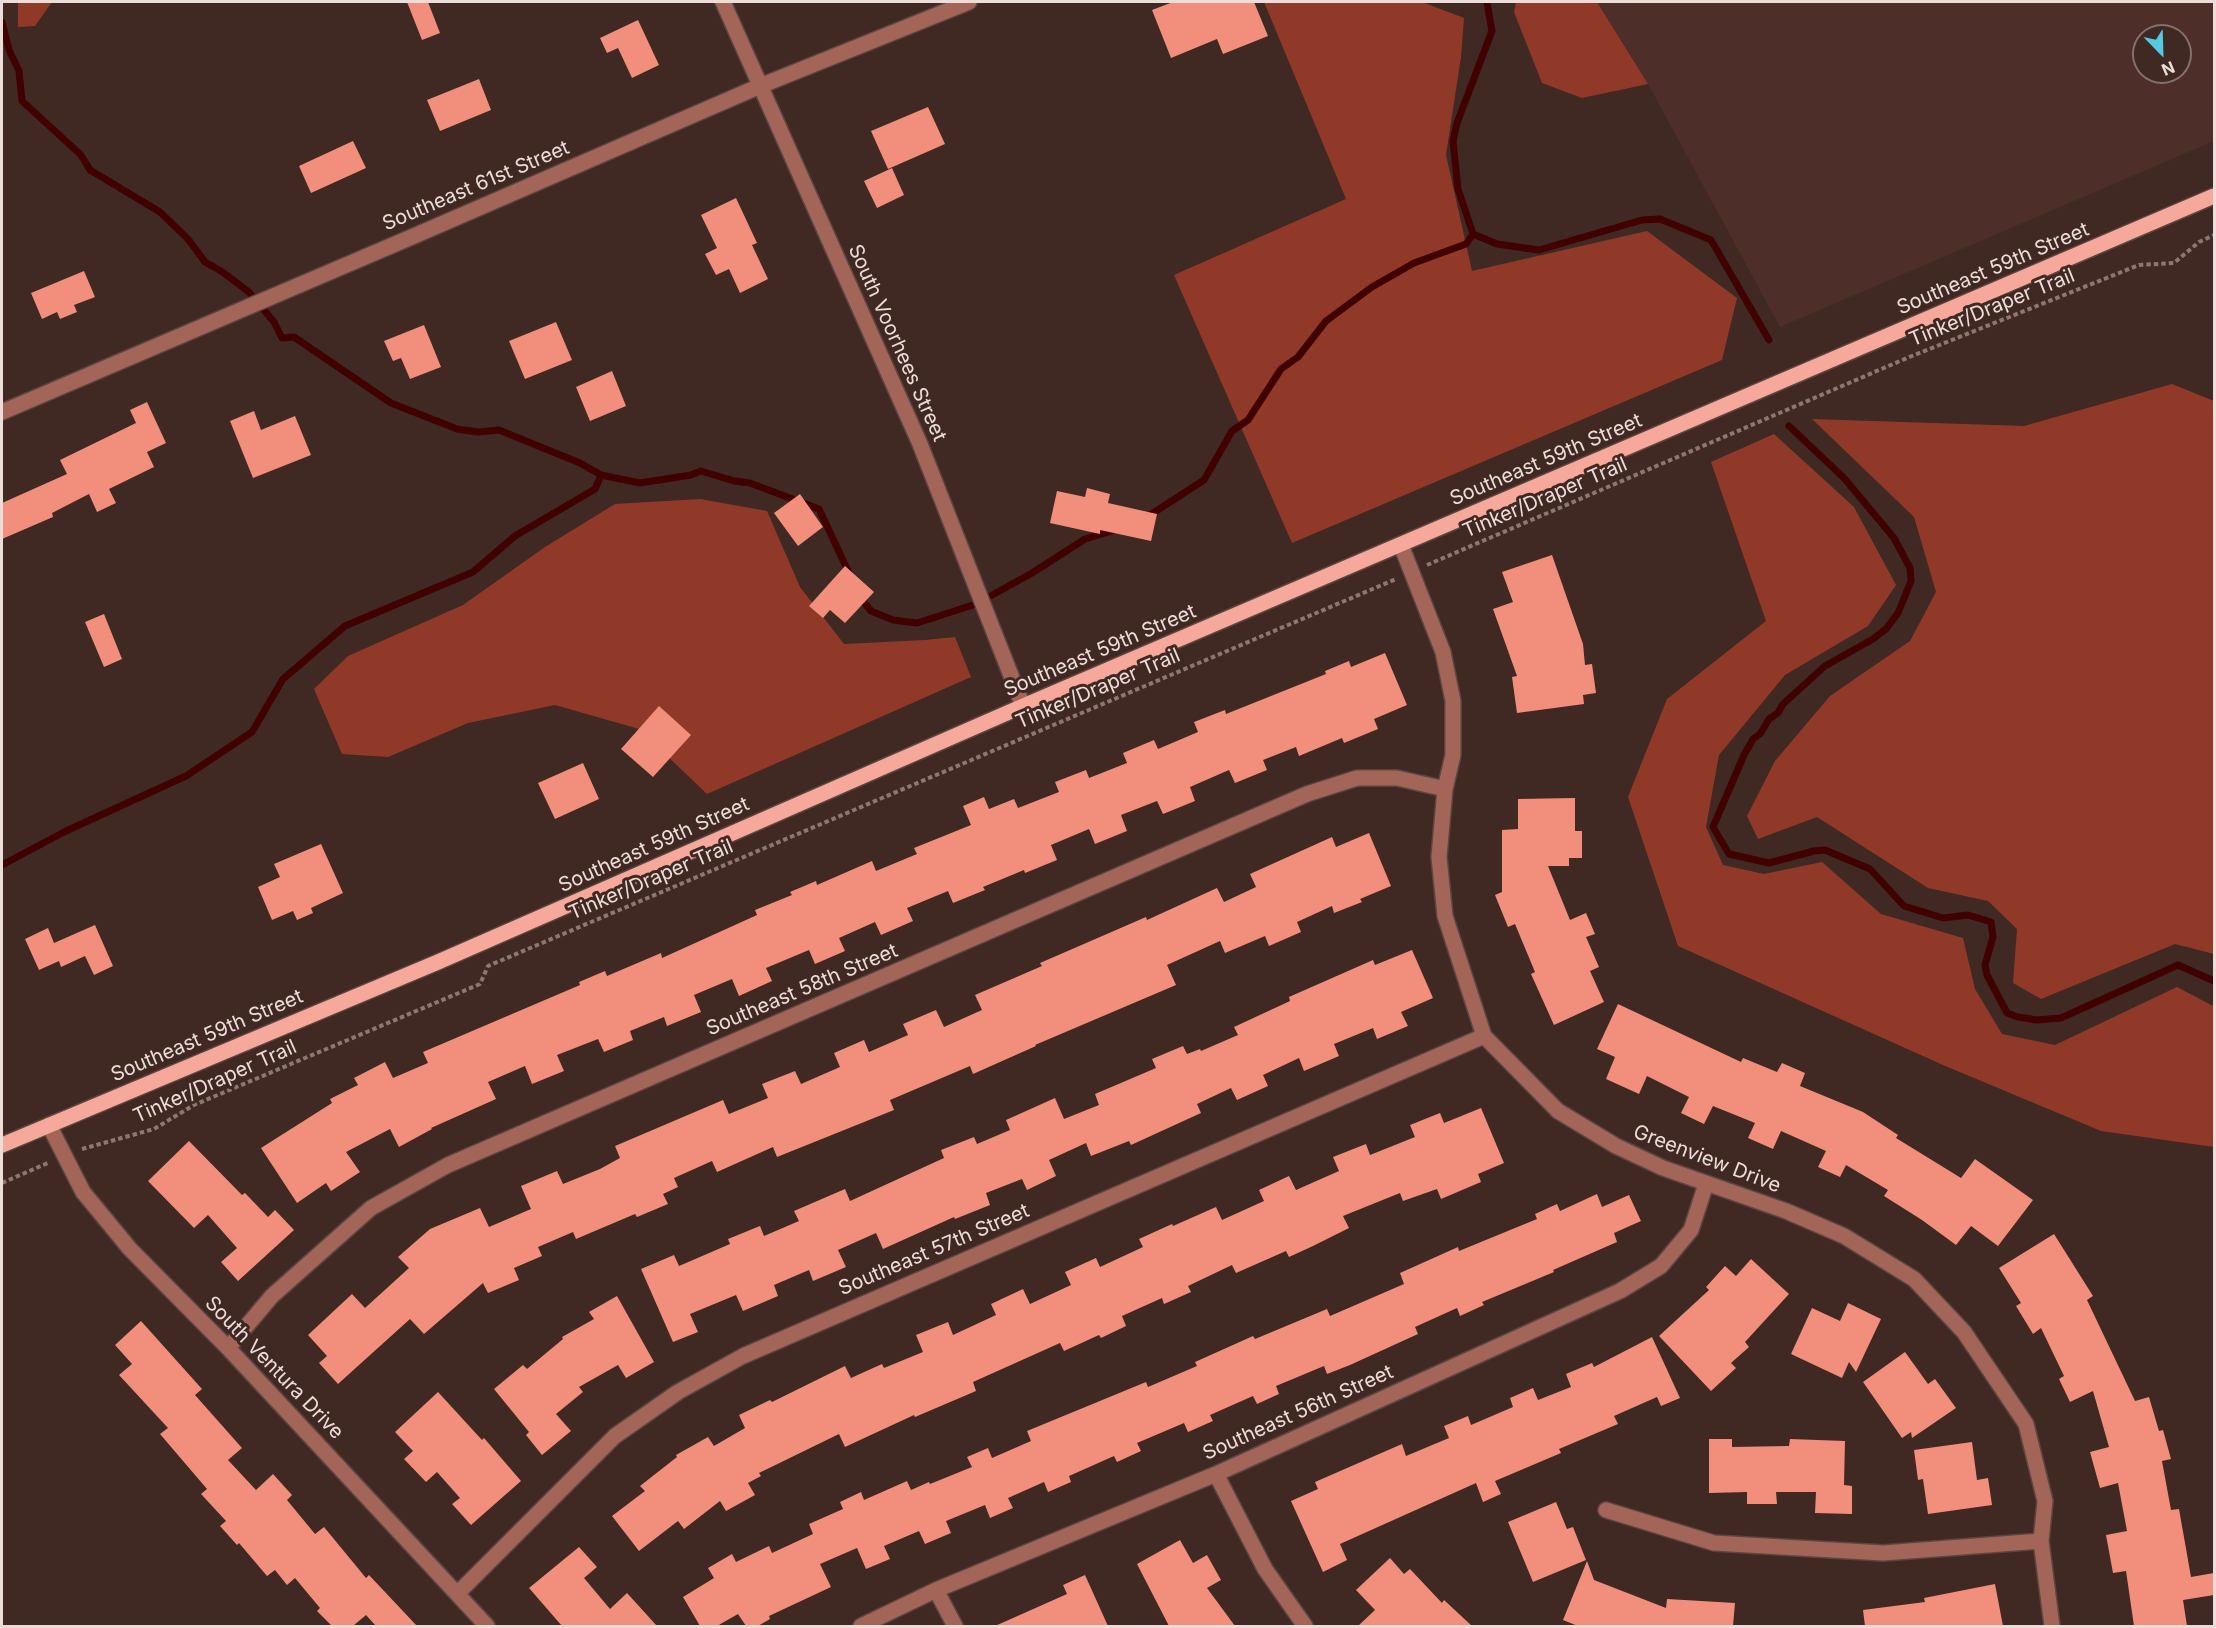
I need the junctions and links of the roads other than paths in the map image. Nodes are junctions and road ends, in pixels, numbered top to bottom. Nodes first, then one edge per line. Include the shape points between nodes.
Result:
1 (723, 2) edge
2 (969, 2) edge
3 (760, 86) junction
4 (2214, 196) edge
5 (2, 411) edge
6 (1401, 545) junction
7 (1023, 706) junction
8 (1444, 789) junction
9 (1484, 1036) junction
10 (49, 1125) junction
11 (2, 1145) edge
12 (1706, 1184) junction
13 (228, 1348) junction
14 (1216, 1474) junction
15 (1606, 1510) dead end
16 (2041, 1541) junction
17 (936, 1590) junction
18 (458, 1593) junction
19 (487, 1626) edge
20 (861, 1626) edge
21 (955, 1626) edge
22 (1305, 1626) edge
23 (2052, 1626) edge

1 - 3 street, South Voorhees Street
2 - 3 street, Southeast 61st Street
3 - 5 street, Southeast 61st Street
3 - 7 street, South Voorhees Street via 920,444
4 - 6 main road, Southeast 59th Street
6 - 7 main road, Southeast 59th Street
6 - 8 street, Greenview Drive via 1443,652 1453,701 1453,755
7 - 10 main road, Southeast 59th Street via 449,958
8 - 9 street, Greenview Drive via 1439,857 1445,916
8 - 13 street, Southeast 58th Street via 1397,778 1358,778 1307,794 448,1165 371,1208 272,1296
9 - 12 street, Greenview Drive via 1558,1111 1616,1146
9 - 18 street, Southeast 57th Street via 743,1356 678,1392 615,1436
10 - 11 main road, Southeast 59th Street
10 - 13 street, South Ventura Drive via 83,1192 130,1249
12 - 14 street, Southeast 56th Street via 1691,1230 1661,1266 1620,1291
12 - 16 street, Greenview Drive via 1844,1236 1914,1280 1964,1332 2026,1424 2044,1501
13 - 18 street, South Ventura Drive
14 - 17 street, Southeast 56th Street
14 - 22 street via 1265,1569
15 - 16 street via 1714,1543 1882,1553
16 - 23 street, Greenview Drive
17 - 20 street, Southeast 56th Street
17 - 21 street
18 - 19 street, South Ventura Drive

